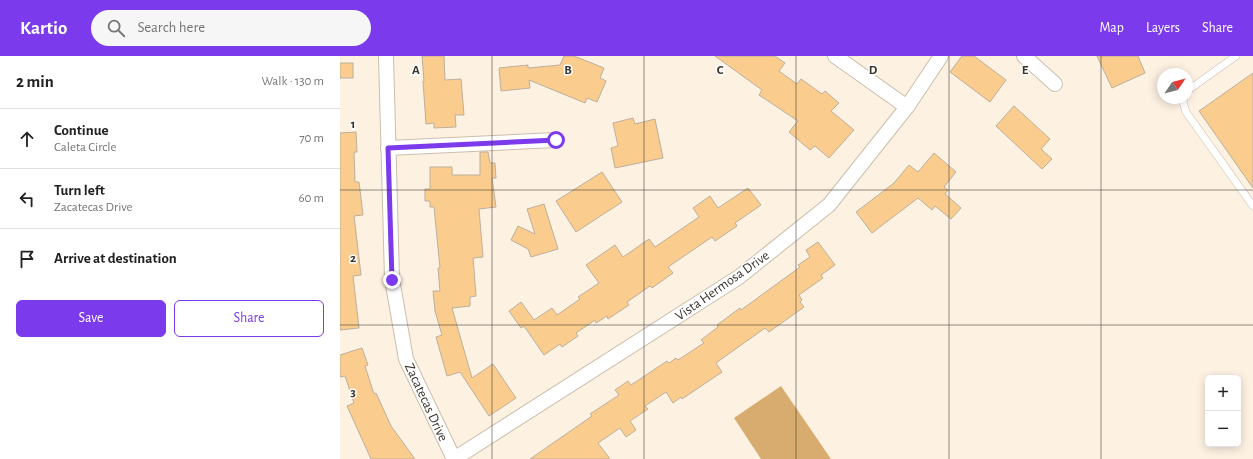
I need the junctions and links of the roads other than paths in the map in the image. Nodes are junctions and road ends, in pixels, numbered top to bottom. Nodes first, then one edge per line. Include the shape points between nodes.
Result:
1 (386, 56) edge
2 (835, 56) edge
3 (941, 56) edge
4 (1024, 56) edge
5 (1236, 56) edge
6 (1055, 84) dead end
7 (1193, 87) edge
8 (1183, 104) edge
9 (907, 107) junction
10 (556, 140) dead end
11 (388, 148) junction
12 (1253, 206) edge
13 (454, 459) edge

1 - 11 street, Zacatecas Drive
2 - 9 street
3 - 9 street, Vista Hermosa Drive
4 - 6 street
5 - 7 lane
8 - 12 lane
9 - 13 street, Vista Hermosa Drive via 829,205 739,276
10 - 11 street
11 - 13 street, Zacatecas Drive via 392,280 406,359

